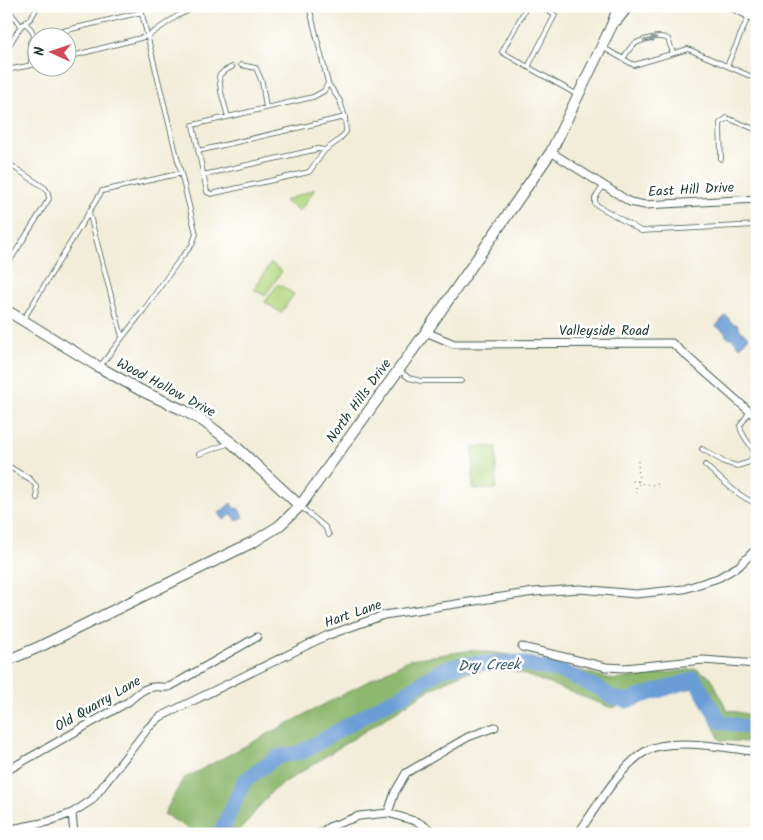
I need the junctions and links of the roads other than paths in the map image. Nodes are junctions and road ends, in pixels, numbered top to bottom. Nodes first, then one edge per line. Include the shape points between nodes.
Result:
1 (6, 6) edge
2 (38, 6) edge
3 (140, 6) edge
4 (198, 6) edge
5 (310, 6) edge
6 (527, 6) edge
7 (539, 6) edge
8 (615, 6) edge
9 (619, 6) edge
10 (628, 6) edge
11 (733, 6) edge
12 (142, 12) junction
13 (753, 16) edge
14 (25, 23) junction
15 (20, 26) junction
16 (611, 27) junction
17 (30, 28) edge
18 (76, 28) edge
19 (148, 36) junction
20 (602, 47) junction
21 (6, 50) edge
22 (673, 53) junction
23 (78, 54) edge
24 (623, 59) junction
25 (241, 65) dead end
26 (28, 66) edge
27 (727, 66) junction
28 (232, 67) dead end
29 (528, 68) junction
30 (6, 70) edge
31 (757, 79) edge
32 (328, 83) junction
33 (578, 95) junction
34 (266, 108) junction
35 (228, 117) junction
36 (345, 117) junction
37 (757, 130) edge
38 (325, 150) junction
39 (198, 151) junction
40 (550, 152) junction
41 (721, 159) dead end
42 (6, 162) edge
43 (182, 173) junction
44 (203, 175) junction
45 (604, 185) junction
46 (757, 199) edge
47 (89, 212) junction
48 (757, 226) edge
49 (6, 267) edge
50 (6, 310) edge
51 (23, 320) junction
52 (426, 332) junction
53 (122, 338) junction
54 (99, 367) junction
55 (398, 370) junction
56 (461, 381) dead end
57 (750, 411) junction
58 (757, 418) edge
59 (232, 443) junction
60 (702, 449) dead end
61 (199, 454) dead end
62 (6, 465) edge
63 (705, 465) dead end
64 (37, 498) dead end
65 (757, 504) edge
66 (300, 506) junction
67 (329, 535) dead end
68 (757, 548) edge
69 (257, 637) dead end
70 (522, 647) dead end
71 (6, 661) edge
72 (757, 664) edge
73 (495, 727) dead end
74 (757, 752) edge
75 (6, 771) edge
76 (72, 813) junction
77 (388, 813) junction
78 (6, 830) edge
79 (74, 834) edge
80 (319, 834) edge
81 (437, 834) edge
82 (578, 834) edge

1 - 15 lane
2 - 14 lane
3 - 12 lane
4 - 19 lane
5 - 32 lane
6 - 29 lane via 502,52
7 - 29 lane via 555,15
8 - 16 street
9 - 16 street, North Hills Drive
10 - 16 street, North Hills Drive
11 - 13 street
12 - 18 lane
12 - 19 lane
13 - 27 lane
14 - 15 lane
14 - 17 lane
15 - 21 lane
16 - 20 street, North Hills Drive
19 - 23 lane
19 - 43 lane
20 - 24 lane
20 - 33 street, North Hills Drive
22 - 24 lane via 634,65
24 -> 22 lane via 640,41 661,36 668,39
22 - 27 lane via 688,49
25 - 34 lane via 256,68
26 - 30 lane
27 - 31 lane
28 - 35 lane via 219,76
29 - 33 lane
32 - 34 lane via 324,91 313,97
32 - 36 lane
33 - 40 street, North Hills Drive
34 - 35 lane
35 - 39 lane via 193,125
36 - 38 lane via 346,132
36 - 39 lane
37 - 41 lane via 727,118 720,123
38 - 44 lane
38 - 44 lane via 309,172 211,194 206,192
39 - 44 lane
40 - 45 street, East Hill Drive
40 - 52 street, North Hills Drive
42 - 49 lane via 45,188 49,198
43 - 47 lane via 102,191
43 - 53 lane via 196,234 192,245
45 - 46 street, East Hill Drive via 630,202 645,205
45 - 48 lane via 595,198 595,204 641,230
47 - 51 lane
47 - 53 lane
50 - 51 street, Wood Hollow Drive
51 - 54 street, Wood Hollow Drive
52 - 55 street, North Hills Drive
52 - 57 street, Valleyside Road via 454,344 672,343
53 - 54 lane
54 - 59 street, Wood Hollow Drive via 203,421
55 - 56 lane via 421,381
55 - 66 street, North Hills Drive
57 - 58 street, Valleyside Road
57 - 60 lane via 740,426 752,447 750,462 737,466
59 - 61 lane
59 - 66 street, Wood Hollow Drive
62 - 64 lane via 30,479 36,486
63 - 65 lane via 737,493
66 - 67 lane via 325,527
66 - 71 street, North Hills Drive via 279,526 255,541
68 - 76 street, Hart Lane via 739,566 718,578 684,588 636,594 580,589 534,592 384,616 326,636 160,716 92,800
69 - 75 street, Old Quarry Lane via 167,688 154,686 146,689
70 - 72 street via 606,667 702,660
73 - 77 street via 468,737 406,773
74 - 82 street via 682,744 647,751 618,776
76 - 78 street, Hart Lane
76 - 79 street
77 - 80 street via 359,816 328,827
77 - 81 street via 418,822

